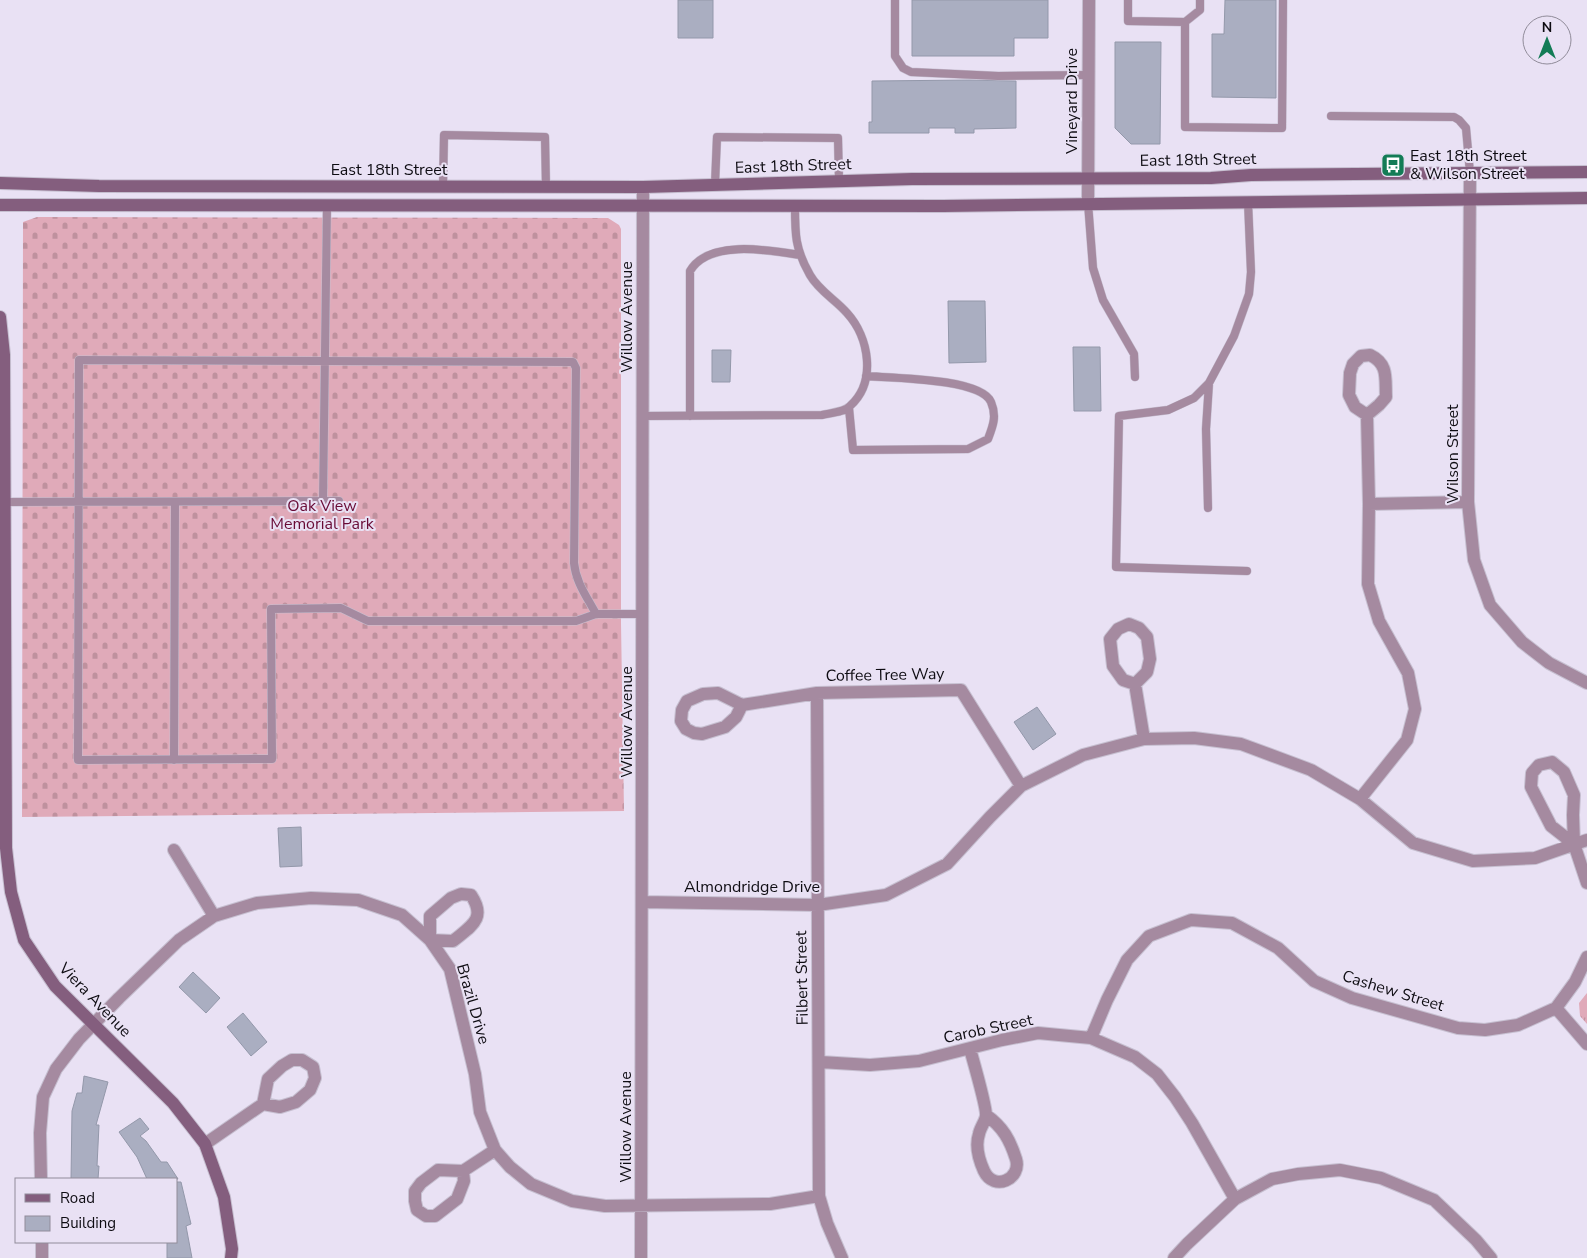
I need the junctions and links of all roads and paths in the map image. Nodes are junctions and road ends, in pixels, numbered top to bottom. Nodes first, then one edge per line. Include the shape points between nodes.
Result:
1 (894, 0) edge
2 (1089, 0) edge
3 (1128, 0) edge
4 (1200, 0) edge
5 (1283, 0) edge
6 (1185, 22) junction
7 (1088, 75) junction
8 (1331, 116) dead end
9 (1587, 172) edge
10 (1470, 173) junction
11 (1088, 178) junction
12 (839, 181) junction
13 (0, 183) edge
14 (715, 184) junction
15 (443, 186) junction
16 (546, 187) junction
17 (644, 187) junction
18 (1587, 198) edge
19 (1470, 199) junction
20 (1248, 202) junction
21 (1088, 203) junction
22 (0, 205) edge
23 (327, 205) junction
24 (644, 206) junction
25 (795, 206) junction
26 (800, 255) junction
27 (0, 317) edge
28 (325, 360) junction
29 (866, 376) junction
30 (1135, 377) dead end
31 (1209, 383) junction
32 (850, 408) junction
33 (1367, 415) dead end
34 (644, 416) junction
35 (690, 416) junction
36 (323, 501) junction
37 (339, 501) dead end
38 (5, 502) junction
39 (79, 502) junction
40 (175, 502) junction
41 (1468, 502) junction
42 (1369, 504) junction
43 (1208, 508) dead end
44 (1247, 572) dead end
45 (596, 614) junction
46 (644, 614) junction
47 (1587, 683) edge
48 (1135, 684) junction
49 (817, 693) junction
50 (742, 705) junction
51 (1144, 739) junction
52 (174, 760) junction
53 (1022, 786) junction
54 (1360, 799) junction
55 (1587, 840) edge
56 (1574, 844) junction
57 (174, 850) dead end
58 (1587, 883) edge
59 (642, 902) junction
60 (818, 905) junction
61 (214, 916) junction
62 (1587, 957) edge
63 (1556, 1008) junction
64 (94, 1024) junction
65 (1091, 1038) junction
66 (1587, 1044) edge
67 (970, 1049) junction
68 (820, 1062) junction
69 (263, 1104) dead end
70 (986, 1115) junction
71 (205, 1144) junction
72 (495, 1150) junction
73 (463, 1171) dead end
74 (41, 1178) edge
75 (819, 1196) junction
76 (1235, 1199) junction
77 (642, 1205) junction
78 (42, 1243) edge
79 (42, 1258) edge
80 (231, 1258) edge
81 (642, 1258) edge
82 (842, 1258) edge
83 (1174, 1258) edge
84 (1491, 1258) edge

1 - 7 lane via 895,56 903,68 911,72 998,76
2 - 7 street, Vineyard Drive
3 - 6 lane via 1128,21
4 - 6 lane via 1200,10
5 - 6 lane via 1282,128 1185,127
7 - 11 street, Vineyard Drive
8 - 10 lane via 1454,117 1466,128
9 - 10 main road, East 18th Street
10 - 11 main road, East 18th Street
10 - 19 street, Wilson Street
11 - 12 main road, East 18th Street
11 - 21 street, Vineyard Drive
12 - 14 main road, East 18th Street
12 - 14 lane via 838,138 717,138
13 - 15 main road, East 18th Street
14 - 17 main road, East 18th Street
15 - 16 main road, East 18th Street
15 - 16 lane via 444,135 545,136
16 - 17 main road, East 18th Street
17 - 24 street, Willow Avenue
18 - 19 main road
19 - 20 main road
19 - 41 street, Wilson Street
20 - 21 main road
20 - 31 lane via 1249,294 1234,336
21 - 25 main road
21 - 30 lane via 1093,268 1104,300 1134,354
22 - 23 main road
23 - 24 main road
23 - 28 lane
24 - 25 main road
24 - 34 street, Willow Avenue
25 - 26 lane via 795,236
26 - 29 lane via 811,277 848,313 862,335 868,362
26 - 35 lane via 743,248 723,251 694,264 690,271
27 - 38 main road, Viera Avenue via 4,355
28 - 36 lane
28 - 39 lane via 79,360
28 - 45 lane via 573,362 576,368 574,569
29 - 32 lane via 863,389
29 - 32 lane via 957,383 982,391 991,401 994,421 988,439 968,449 853,450
31 - 43 lane via 1206,429
31 - 44 lane via 1194,398 1168,410 1119,416 1116,567
32 - 35 lane via 822,415
33 - 42 street
34 - 35 lane
34 - 46 street, Willow Avenue
36 - 37 lane
36 - 40 lane
38 - 39 lane
38 - 64 main road, Viera Avenue via 6,848 11,892 24,940 55,986
39 - 40 lane
39 - 52 lane via 78,760
40 - 52 lane
41 - 42 street
41 - 47 street, Wilson Street via 1474,560 1490,605 1522,642 1549,664
42 - 54 street via 1368,584 1379,620 1408,673 1415,709 1407,740
45 - 46 lane
45 - 52 lane via 576,621 368,621 341,608 271,609 272,759
46 - 59 street, Willow Avenue
48 - 48 street via 1146,672 1150,659 1147,637 1139,628 1129,624 1118,629 1110,639 1114,666 1123,680
48 - 51 street
49 - 50 street
49 - 53 street, Coffee Tree Way via 961,690
49 - 60 street, Filbert Street
50 - 50 street via 718,693 703,694 687,701 681,721 686,729 702,734 725,727 736,717
51 - 53 street, Almondridge Drive via 1083,755
51 - 54 street, Almondridge Drive via 1194,738 1241,744 1311,770
53 - 60 street, Almondridge Drive via 947,864 886,895
54 - 56 street, Almondridge Drive via 1413,844 1473,862 1535,858
55 - 56 street, Almondridge Drive
56 - 56 street via 1574,795 1564,772 1552,762 1539,765 1532,773 1531,787 1551,826
56 - 58 street
57 - 61 street
59 - 60 street, Almondridge Drive
59 - 77 street, Willow Avenue
60 - 68 street, Filbert Street
61 - 64 street, Brazil Drive via 179,940
61 - 72 street, Brazil Drive via 266,902 311,898 358,900 402,915 430,940 450,969 475,1074 480,1112
62 - 63 street, Cashew Street via 1575,982
63 - 65 street, Cashew Street via 1518,1025 1485,1030 1458,1028 1352,998 1314,981 1278,948 1232,923 1191,920 1149,936 1127,960
63 - 66 street
64 - 71 main road, Viera Avenue via 173,1103
64 - 74 street, Brazil Drive via 56,1069 42,1097
65 - 67 street, Carob Street via 1038,1033
65 - 76 street, Carob Street via 1135,1057 1157,1074 1192,1123
67 - 68 street, Carob Street via 919,1061 870,1064
67 - 70 street
68 - 75 street, Filbert Street
69 - 71 street
70 - 70 street via 977,1142 978,1152 984,1172 991,1180 1004,1182 1016,1171 1017,1161 1007,1135
71 - 80 main road, Viera Avenue via 224,1197
72 - 73 street
72 - 77 street, Brazil Drive via 531,1184 572,1201 605,1206
75 - 77 street, Brazil Drive via 770,1204
75 - 82 street, Filbert Street
76 - 83 street
76 - 84 street via 1272,1179 1298,1174 1340,1170 1381,1178 1434,1200
77 - 81 street, Willow Avenue
78 - 79 street

